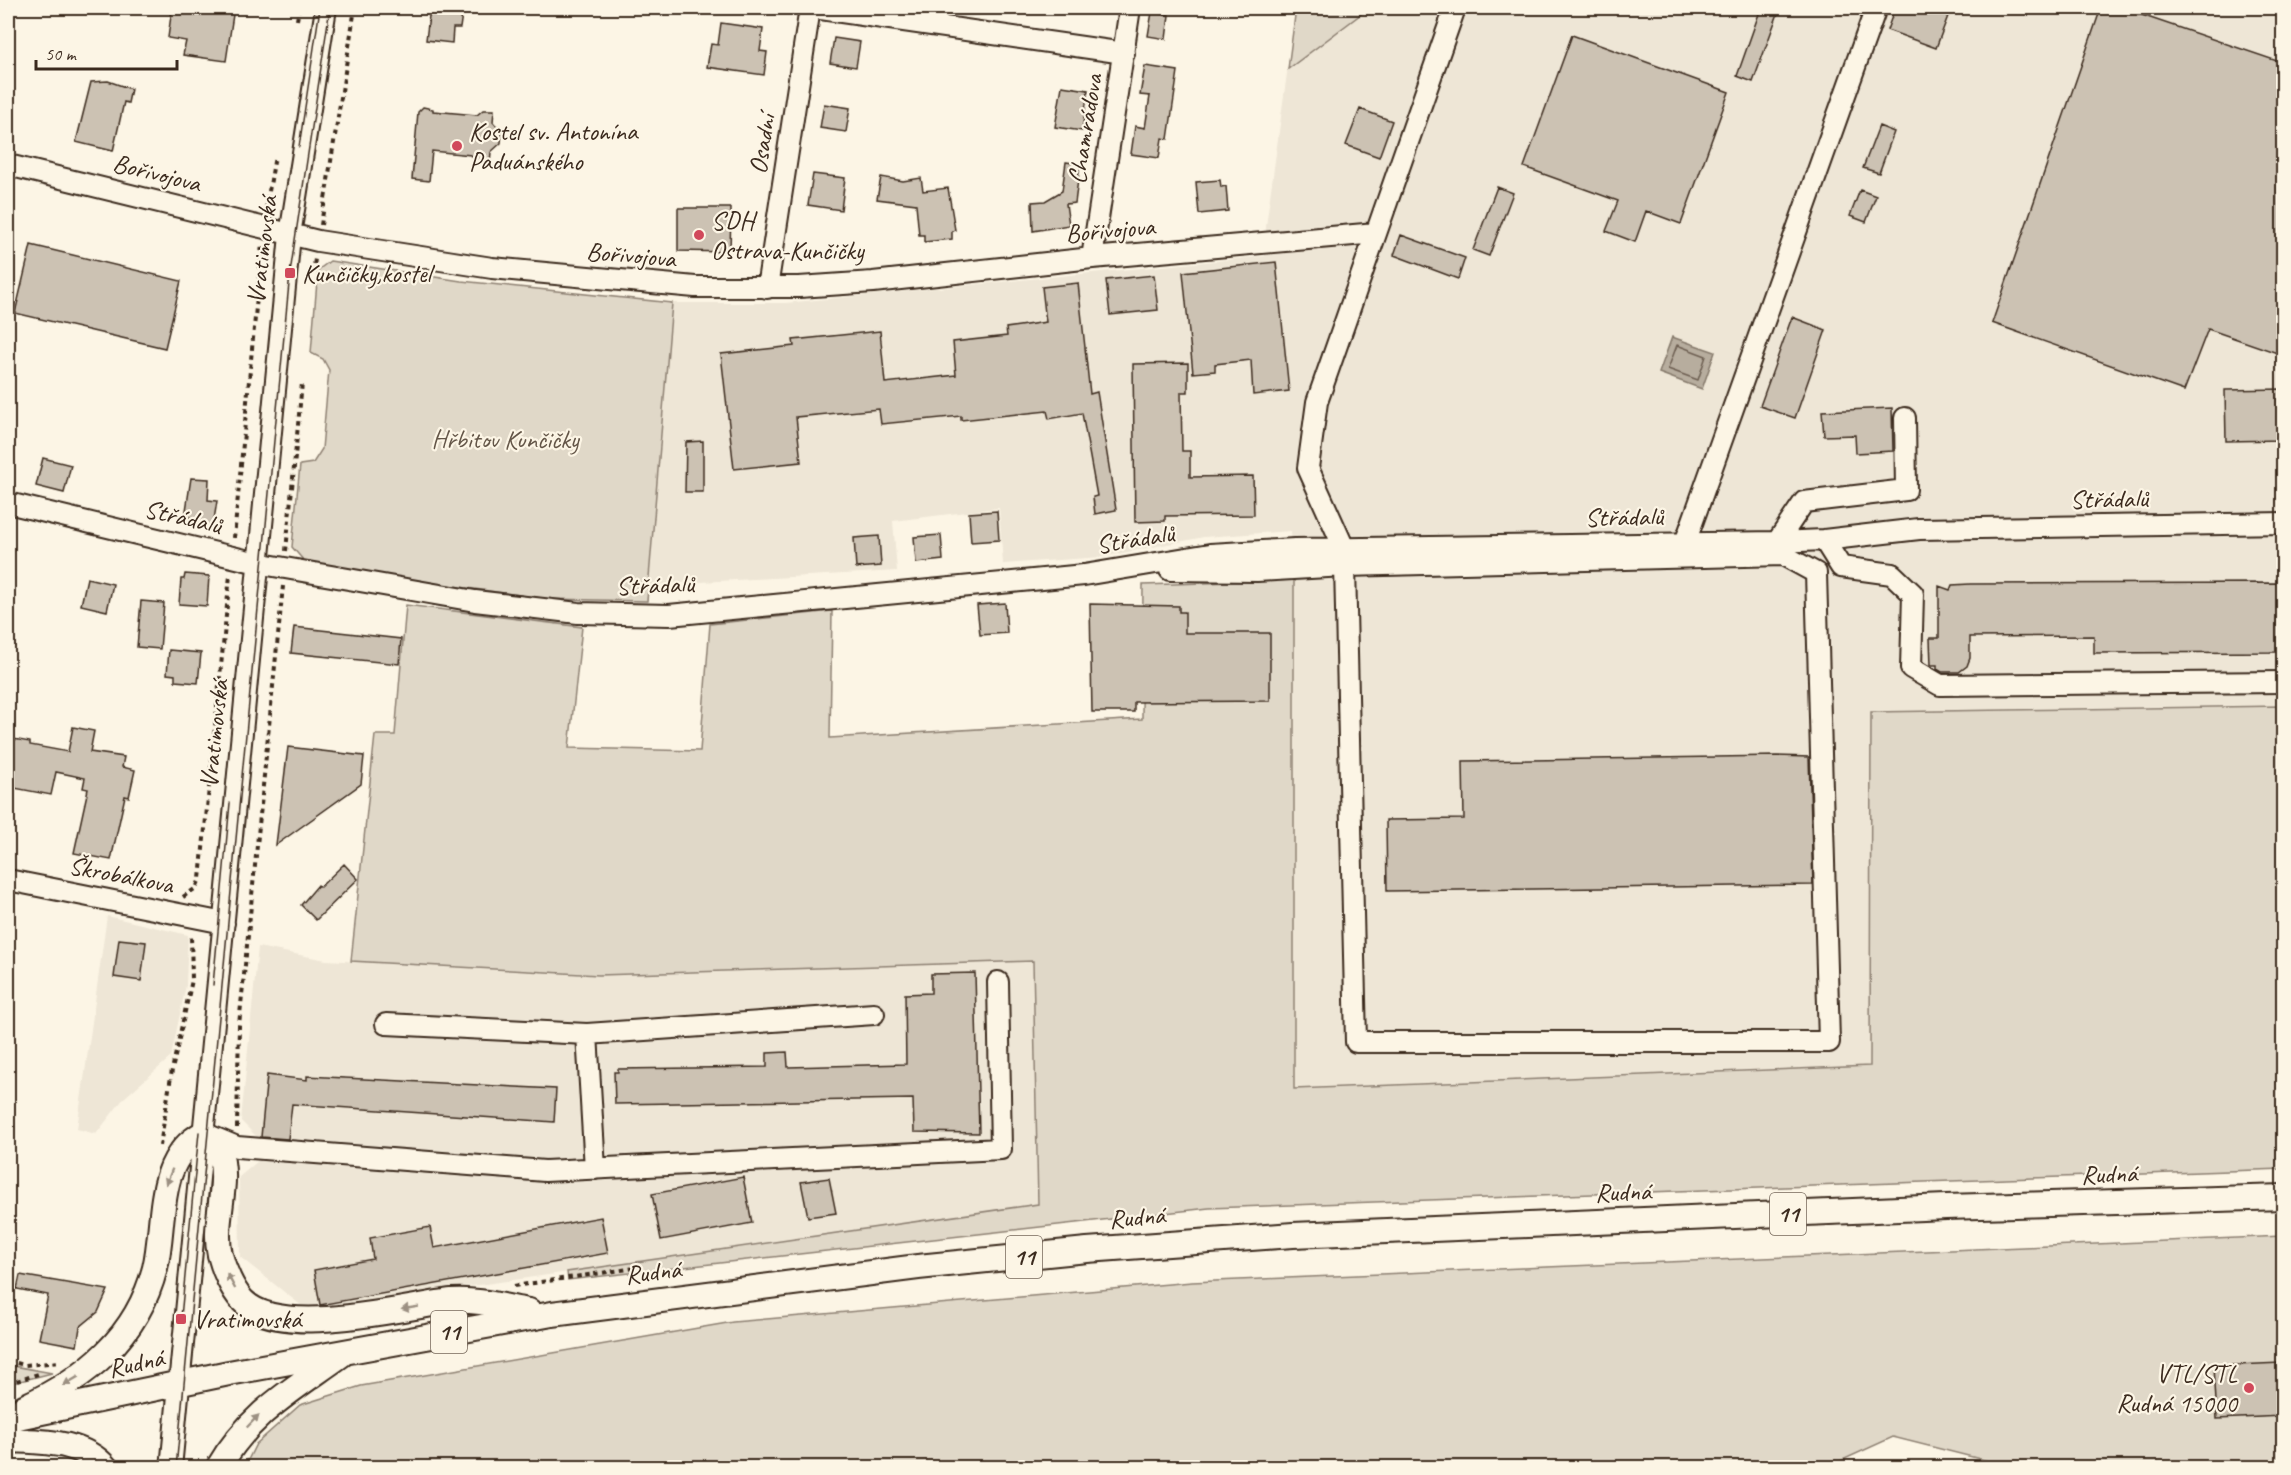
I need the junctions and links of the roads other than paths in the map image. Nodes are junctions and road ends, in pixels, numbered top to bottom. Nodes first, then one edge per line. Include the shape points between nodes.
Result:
1 (326, 8) edge
2 (812, 8) edge
3 (1130, 8) edge
4 (1455, 8) edge
5 (1876, 8) edge
6 (1124, 52) junction
7 (8, 165) edge
8 (1376, 234) junction
9 (290, 235) junction
10 (1092, 258) junction
11 (767, 288) junction
12 (1905, 418) dead end
13 (8, 503) edge
14 (2283, 523) edge
15 (1824, 540) junction
16 (1777, 542) junction
17 (1685, 543) junction
18 (1345, 557) junction
19 (258, 563) junction
20 (2283, 682) edge
21 (8, 880) edge
22 (224, 923) junction
23 (998, 982) dead end
24 (874, 1014) dead end
25 (386, 1024) dead end
26 (588, 1034) junction
27 (204, 1133) junction
28 (595, 1169) junction
29 (2283, 1197) edge
30 (552, 1314) junction
31 (347, 1350) junction
32 (180, 1382) junction
33 (8, 1412) edge
34 (8, 1419) edge
35 (8, 1440) edge
36 (106, 1467) edge
37 (171, 1467) edge
38 (218, 1467) edge

1 - 9 street, Vratimovská
2 - 6 street
2 - 11 street, Osadní
3 - 6 street, Chamrádova
4 - 8 street
5 - 17 street
6 - 10 street, Chamrádova
7 - 9 street, Bořivojova
8 - 10 street, Bořivojova
8 - 18 street via 1317,402 1308,468
9 - 11 street, Bořivojova via 492,268 627,283
9 - 19 street, Vratimovská
10 - 11 street, Bořivojova via 873,282
12 - 16 street via 1906,490 1804,502
13 - 19 street, Střádalů
14 - 15 street, Střádalů via 1919,529
15 - 16 street, Střádalů
15 - 20 street via 1841,567 1892,574 1913,594 1911,668 1940,685
16 - 17 street, Střádalů
17 - 18 street, Střádalů
18 - 18 street via 1356,1042 1829,1042 1816,573 1783,555
18 - 19 street, Střádalů via 1210,554 1072,576 669,615 578,613 475,601
19 - 22 street, Vratimovská
21 - 22 street, Škrobálkova
22 - 27 street, Vratimovská
23 - 28 street via 1001,1149
24 - 26 street
25 - 26 street
26 - 28 street
27 - 28 street via 237,1147 544,1171
30 -> 27 main road via 455,1301 335,1320 283,1317 254,1308 243,1301 220,1255 222,1171 218,1149
27 - 32 street, Vratimovská
27 -> 33 main road via 181,1150 168,1180 155,1268 140,1305 120,1337 82,1375 41,1399
29 - 30 main road, Rudná / 11 via 1293,1234 918,1267
30 - 31 main road, Rudná / 11
31 - 32 main road, Rudná / 11
38 -> 31 main road via 242,1431 260,1413
32 - 34 main road, Rudná / 11
32 - 37 street, Vratimovská
35 - 36 main road via 67,1445

